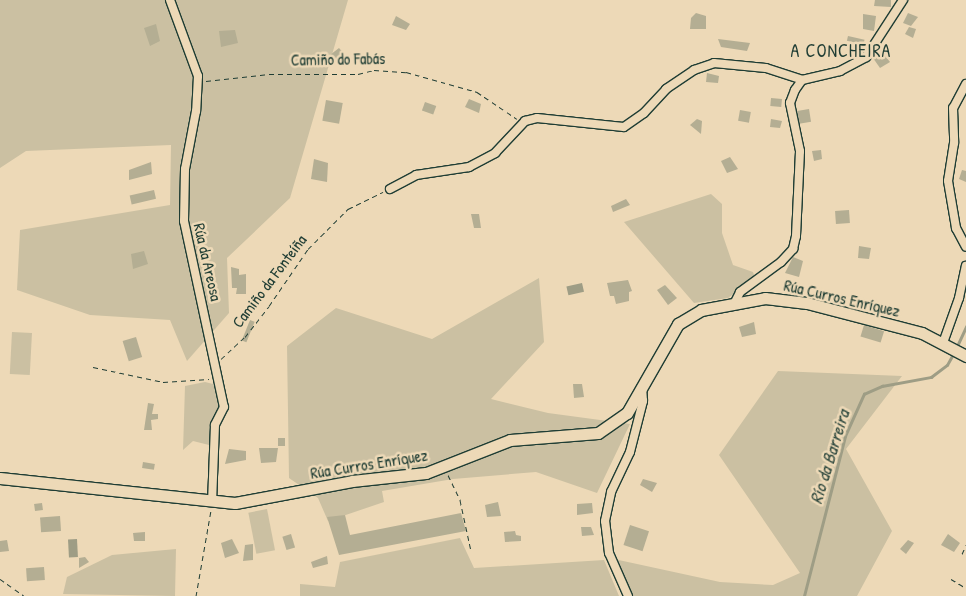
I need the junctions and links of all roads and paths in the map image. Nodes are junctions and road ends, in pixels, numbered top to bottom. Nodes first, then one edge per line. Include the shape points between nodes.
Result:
1 (170, 0) edge
2 (903, 0) edge
3 (802, 80) junction
4 (198, 82) junction
5 (966, 84) edge
6 (525, 121) junction
7 (390, 188) joint
8 (966, 247) edge
9 (966, 266) edge
10 (735, 302) junction
11 (942, 343) junction
12 (966, 356) edge
13 (216, 363) junction
14 (94, 367) dead end
15 (219, 382) junction
16 (642, 387) junction
17 (445, 468) junction
18 (0, 478) edge
19 (212, 502) junction
20 (966, 545) edge
21 (471, 551) dead end
22 (962, 554) dead end
23 (0, 579) edge
24 (951, 579) dead end
25 (966, 588) edge
26 (24, 596) edge
27 (196, 596) edge
28 (628, 596) edge

1 - 4 street, Rúa da Areosa
2 - 3 street via 866,57 840,72
3 - 6 street via 766,68 714,63 694,70 666,89 644,113 624,127 536,118
3 - 10 street via 790,103 800,151 796,236 792,249 781,262 740,292
4 - 6 path, Camiño do Fabás via 269,74 406,72 477,92 514,118
4 - 13 street, Rúa da Areosa via 196,111 184,168 184,221
5 - 8 street via 953,108 954,143 948,181 956,228
6 - 7 street via 495,153 469,166 416,175
7 - 13 path, Camiño da Fonteíña via 348,209 308,249 245,337
9 - 11 street via 959,298
10 - 11 street, Rúa Curros Enríquez via 765,298 806,303 922,334
10 - 16 street, Rúa Curros Enríquez via 701,310 678,324
11 - 12 street, Rúa Curros Enríquez
13 - 15 street, Rúa da Areosa
14 - 15 path via 163,382 179,383 203,378
15 - 19 street, Rúa da Areosa via 224,407 215,425
16 - 17 street, Rúa Curros Enríquez via 619,421 598,433 510,440
16 - 28 street via 643,401 630,452 611,492 606,521 609,553
17 - 19 street, Rúa Curros Enríquez via 352,481 258,500
17 - 21 path via 460,500
18 - 19 street, Rúa Curros Enríquez
19 - 27 path
20 - 22 path
23 - 26 path
24 - 25 path

